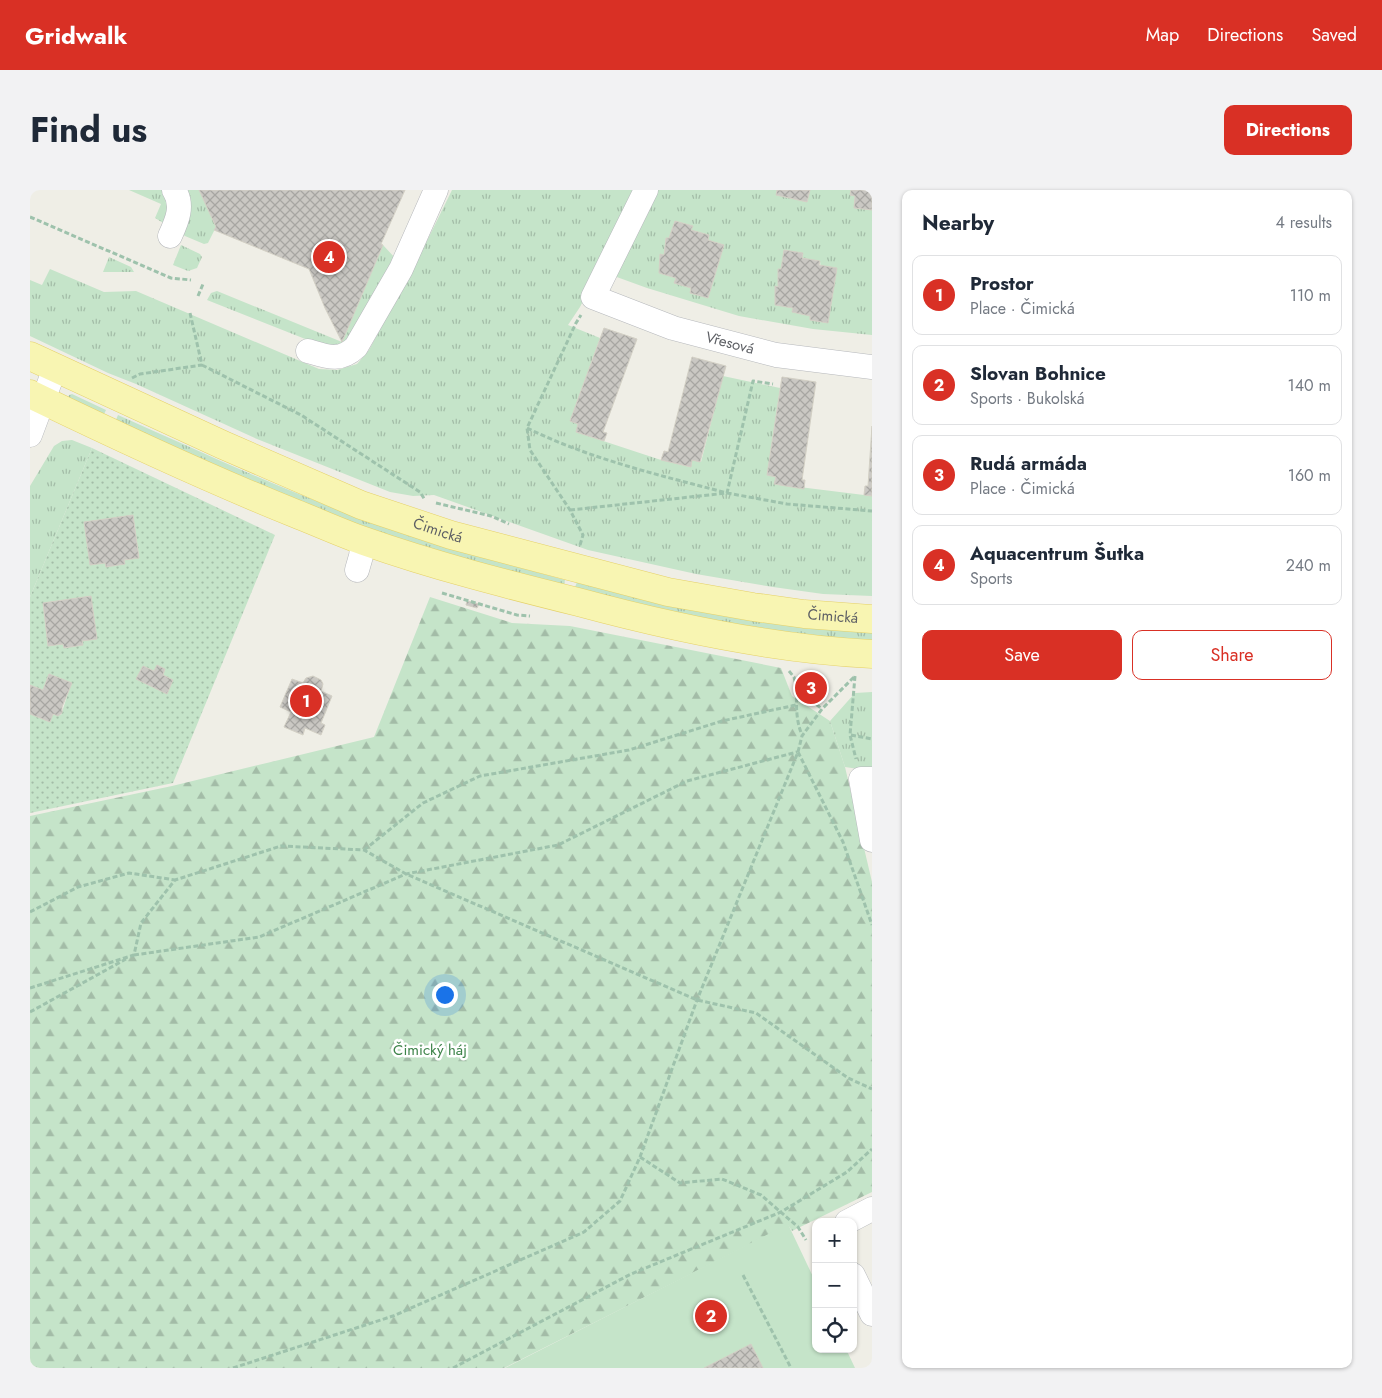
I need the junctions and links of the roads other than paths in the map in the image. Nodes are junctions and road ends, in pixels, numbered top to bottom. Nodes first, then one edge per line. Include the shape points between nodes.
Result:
1 (174, 190) edge
2 (436, 190) edge
3 (646, 190) edge
4 (170, 236) dead end
5 (308, 351) dead end
6 (30, 356) edge
7 (872, 367) edge
8 (55, 368) junction
9 (37, 397) edge
10 (30, 435) edge
11 (363, 540) junction
12 (357, 570) dead end
13 (872, 619) edge
14 (861, 661) edge
15 (866, 779) edge
16 (872, 840) edge
17 (872, 1209) edge
18 (855, 1218) edge
19 (857, 1283) edge
20 (872, 1314) edge

1 - 4 street via 179,210
2 - 5 street via 401,269 356,347 348,354 331,358
3 - 7 street, Vřesová via 593,298 672,328 776,355
6 - 8 main road, Čimická
8 - 9 street
8 - 13 main road, Čimická via 361,505 451,535 668,592 804,614
9 - 10 street
9 - 11 main road via 194,471
11 - 12 street
11 - 14 main road via 451,569 647,620
15 - 16 street
17 - 18 street
19 - 20 street

